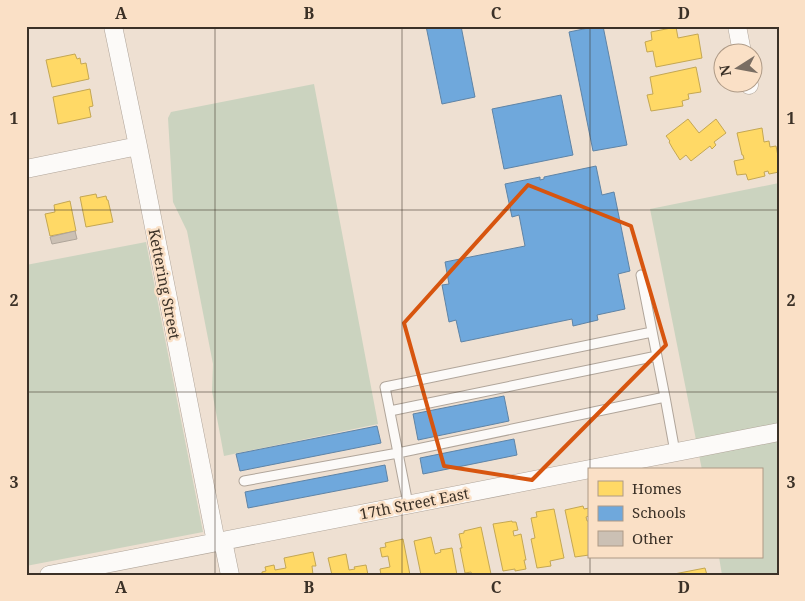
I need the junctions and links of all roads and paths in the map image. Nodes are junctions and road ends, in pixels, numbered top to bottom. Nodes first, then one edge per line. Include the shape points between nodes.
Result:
1 (113, 26) edge
2 (737, 26) edge
3 (740, 42) edge
4 (138, 146) junction
5 (26, 169) edge
6 (641, 275) dead end
7 (652, 332) junction
8 (657, 356) junction
9 (665, 398) junction
10 (390, 411) junction
11 (779, 432) edge
12 (675, 452) junction
13 (398, 453) junction
14 (593, 468) edge
15 (588, 469) edge
16 (244, 481) dead end
17 (408, 504) junction
18 (220, 541) junction
19 (49, 575) edge
20 (230, 575) edge

1 - 4 street, Kettering Street
2 - 3 street
4 - 5 street
4 - 18 street, Kettering Street
6 - 7 lane
7 - 8 lane
7 - 10 lane via 385,387
8 - 9 lane
8 - 10 lane
9 - 12 lane
9 - 13 lane
10 - 13 lane
11 - 12 street, 17th Street East
12 - 14 street, 17th Street East
13 - 16 lane
13 - 17 lane
15 - 17 street, 17th Street East
17 - 18 street, 17th Street East
18 - 19 street, 17th Street East
18 - 20 street, Kettering Street

